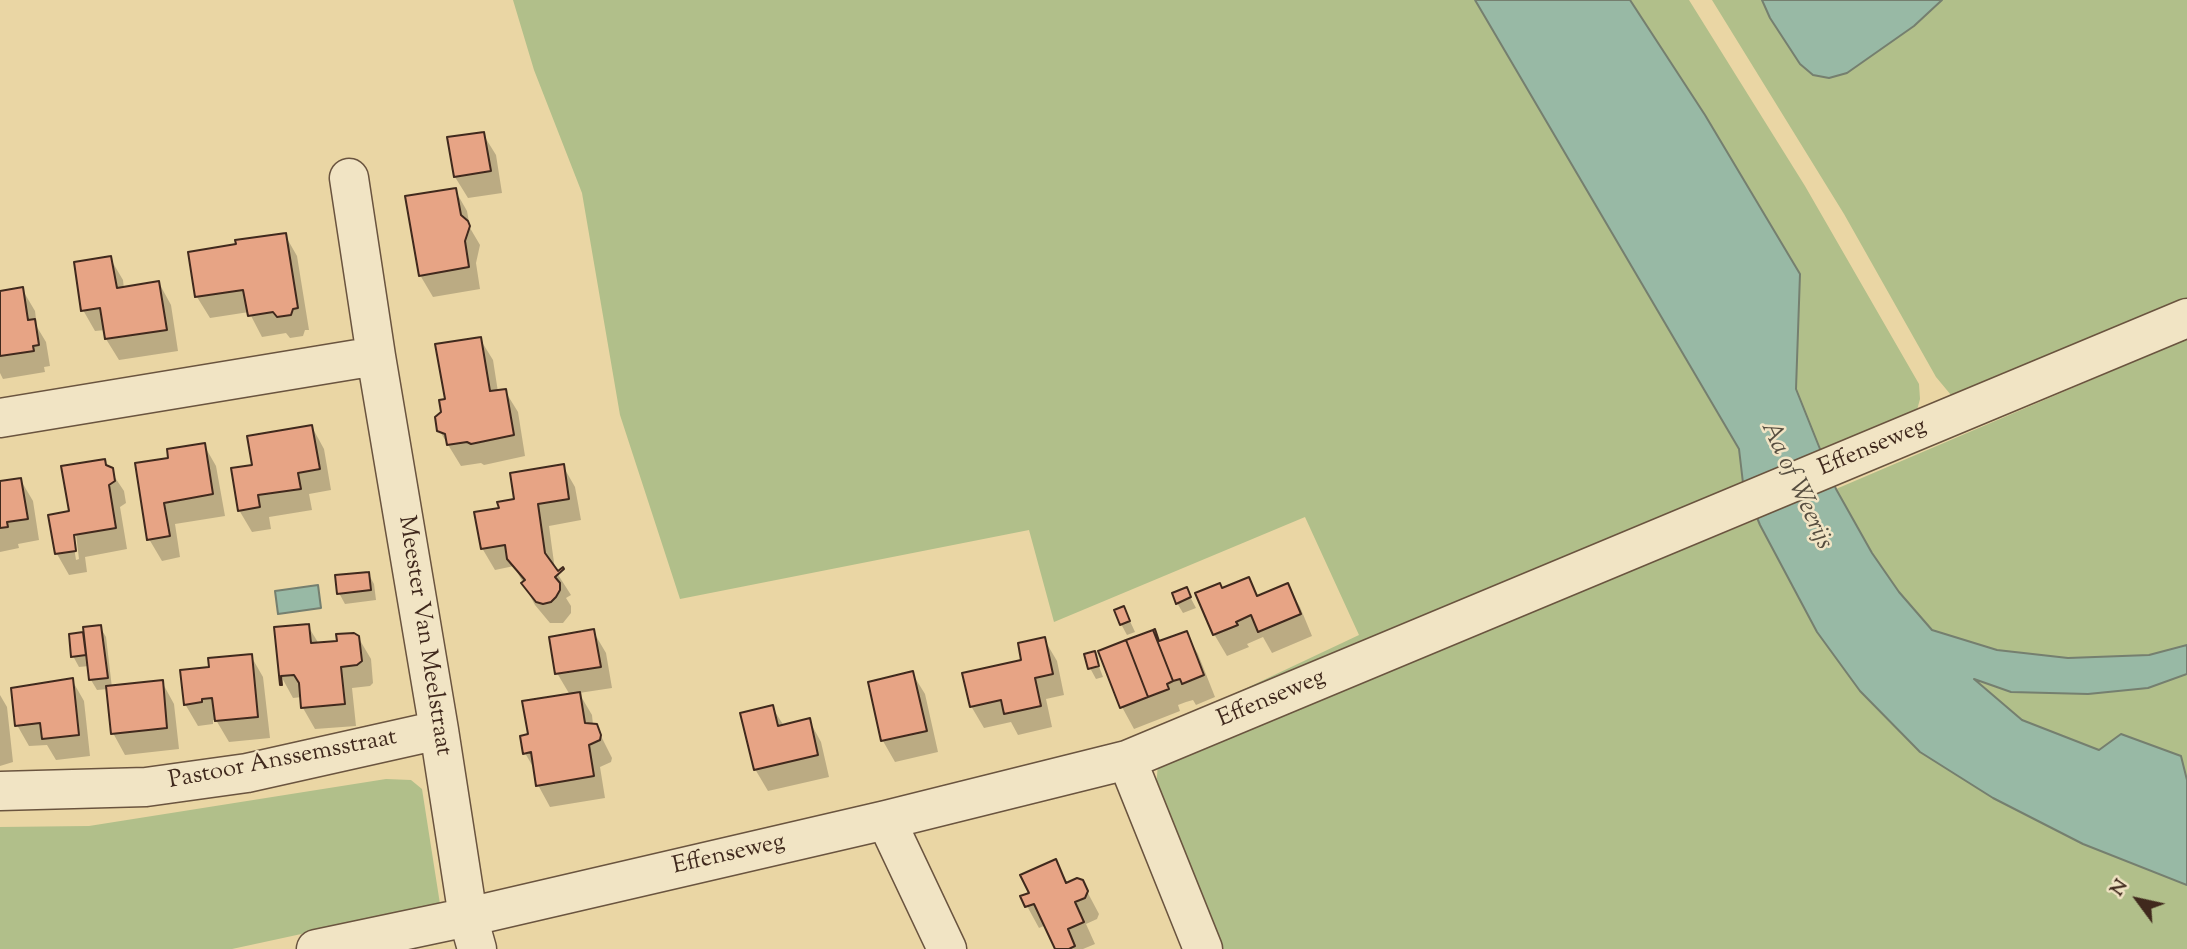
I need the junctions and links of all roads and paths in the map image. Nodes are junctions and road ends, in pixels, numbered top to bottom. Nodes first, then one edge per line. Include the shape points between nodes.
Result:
1 (349, 178) dead end
2 (2187, 318) edge
3 (376, 355) junction
4 (0, 418) edge
5 (439, 730) junction
6 (1127, 760) junction
7 (0, 790) edge
8 (886, 820) junction
9 (472, 933) edge
10 (316, 949) edge
11 (947, 949) edge
12 (1203, 949) edge

1 - 3 street, Meester Van Meelstraat
2 - 6 street, Effenseweg
3 - 4 street
3 - 5 street, Meester Van Meelstraat
5 - 7 street, Pastoor Anssemsstraat via 247,773 146,787
5 - 9 street, Meester Van Meelstraat
6 - 8 street, Effenseweg
6 - 12 street
8 - 9 street, Effenseweg
8 - 11 street
9 - 10 street, Effenseweg

